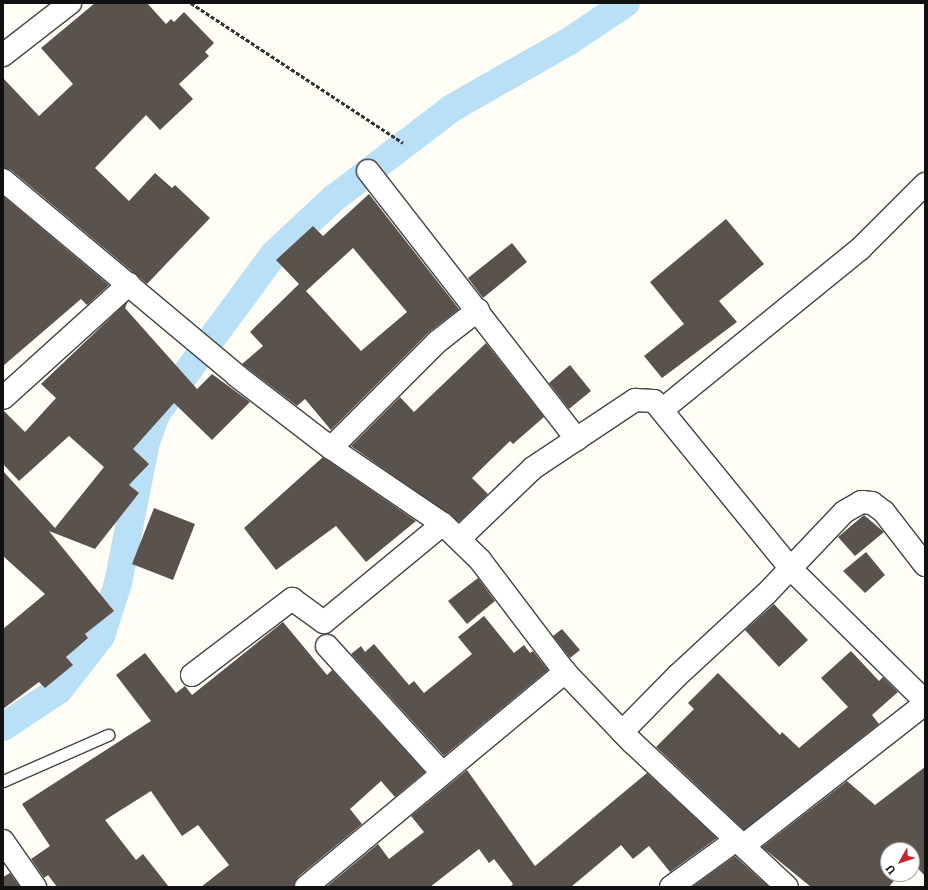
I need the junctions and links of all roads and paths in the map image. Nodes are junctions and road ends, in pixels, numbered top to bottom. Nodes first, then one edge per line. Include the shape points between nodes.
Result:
1 (70, 3) edge
2 (191, 3) edge
3 (3, 55) edge
4 (403, 143) dead end
5 (368, 171) dead end
6 (3, 180) edge
7 (925, 184) edge
8 (129, 284) junction
9 (478, 310) junction
10 (3, 398) edge
11 (663, 409) junction
12 (577, 439) junction
13 (331, 448) junction
14 (443, 524) junction
15 (459, 539) junction
16 (925, 565) edge
17 (791, 569) junction
18 (327, 646) dead end
19 (564, 672) junction
20 (192, 675) dead end
21 (925, 701) edge
22 (925, 704) edge
23 (622, 732) junction
24 (108, 734) dead end
25 (442, 773) junction
26 (3, 781) edge
27 (3, 841) edge
28 (740, 843) junction
29 (35, 887) edge
30 (306, 887) edge
31 (671, 887) edge
32 (787, 887) edge

1 - 3 street
2 - 4 path
5 - 9 street
6 - 8 street
7 - 11 street via 860,249
8 - 10 street
8 - 13 street via 237,376
9 - 12 street
9 - 13 street via 437,342
11 - 12 street via 654,401 635,400
11 - 17 street
12 - 15 street via 533,468
13 - 14 street
14 - 15 street
14 - 20 street via 324,622 292,599
15 - 19 street via 480,560
16 - 17 street via 884,512 872,503 861,502 844,512
17 - 21 street
17 - 23 street
18 - 25 street
19 - 23 street
19 - 25 street
22 - 28 street
23 - 28 street
24 - 26 lane
25 - 30 street
27 - 29 street
28 - 31 street
28 - 32 street

